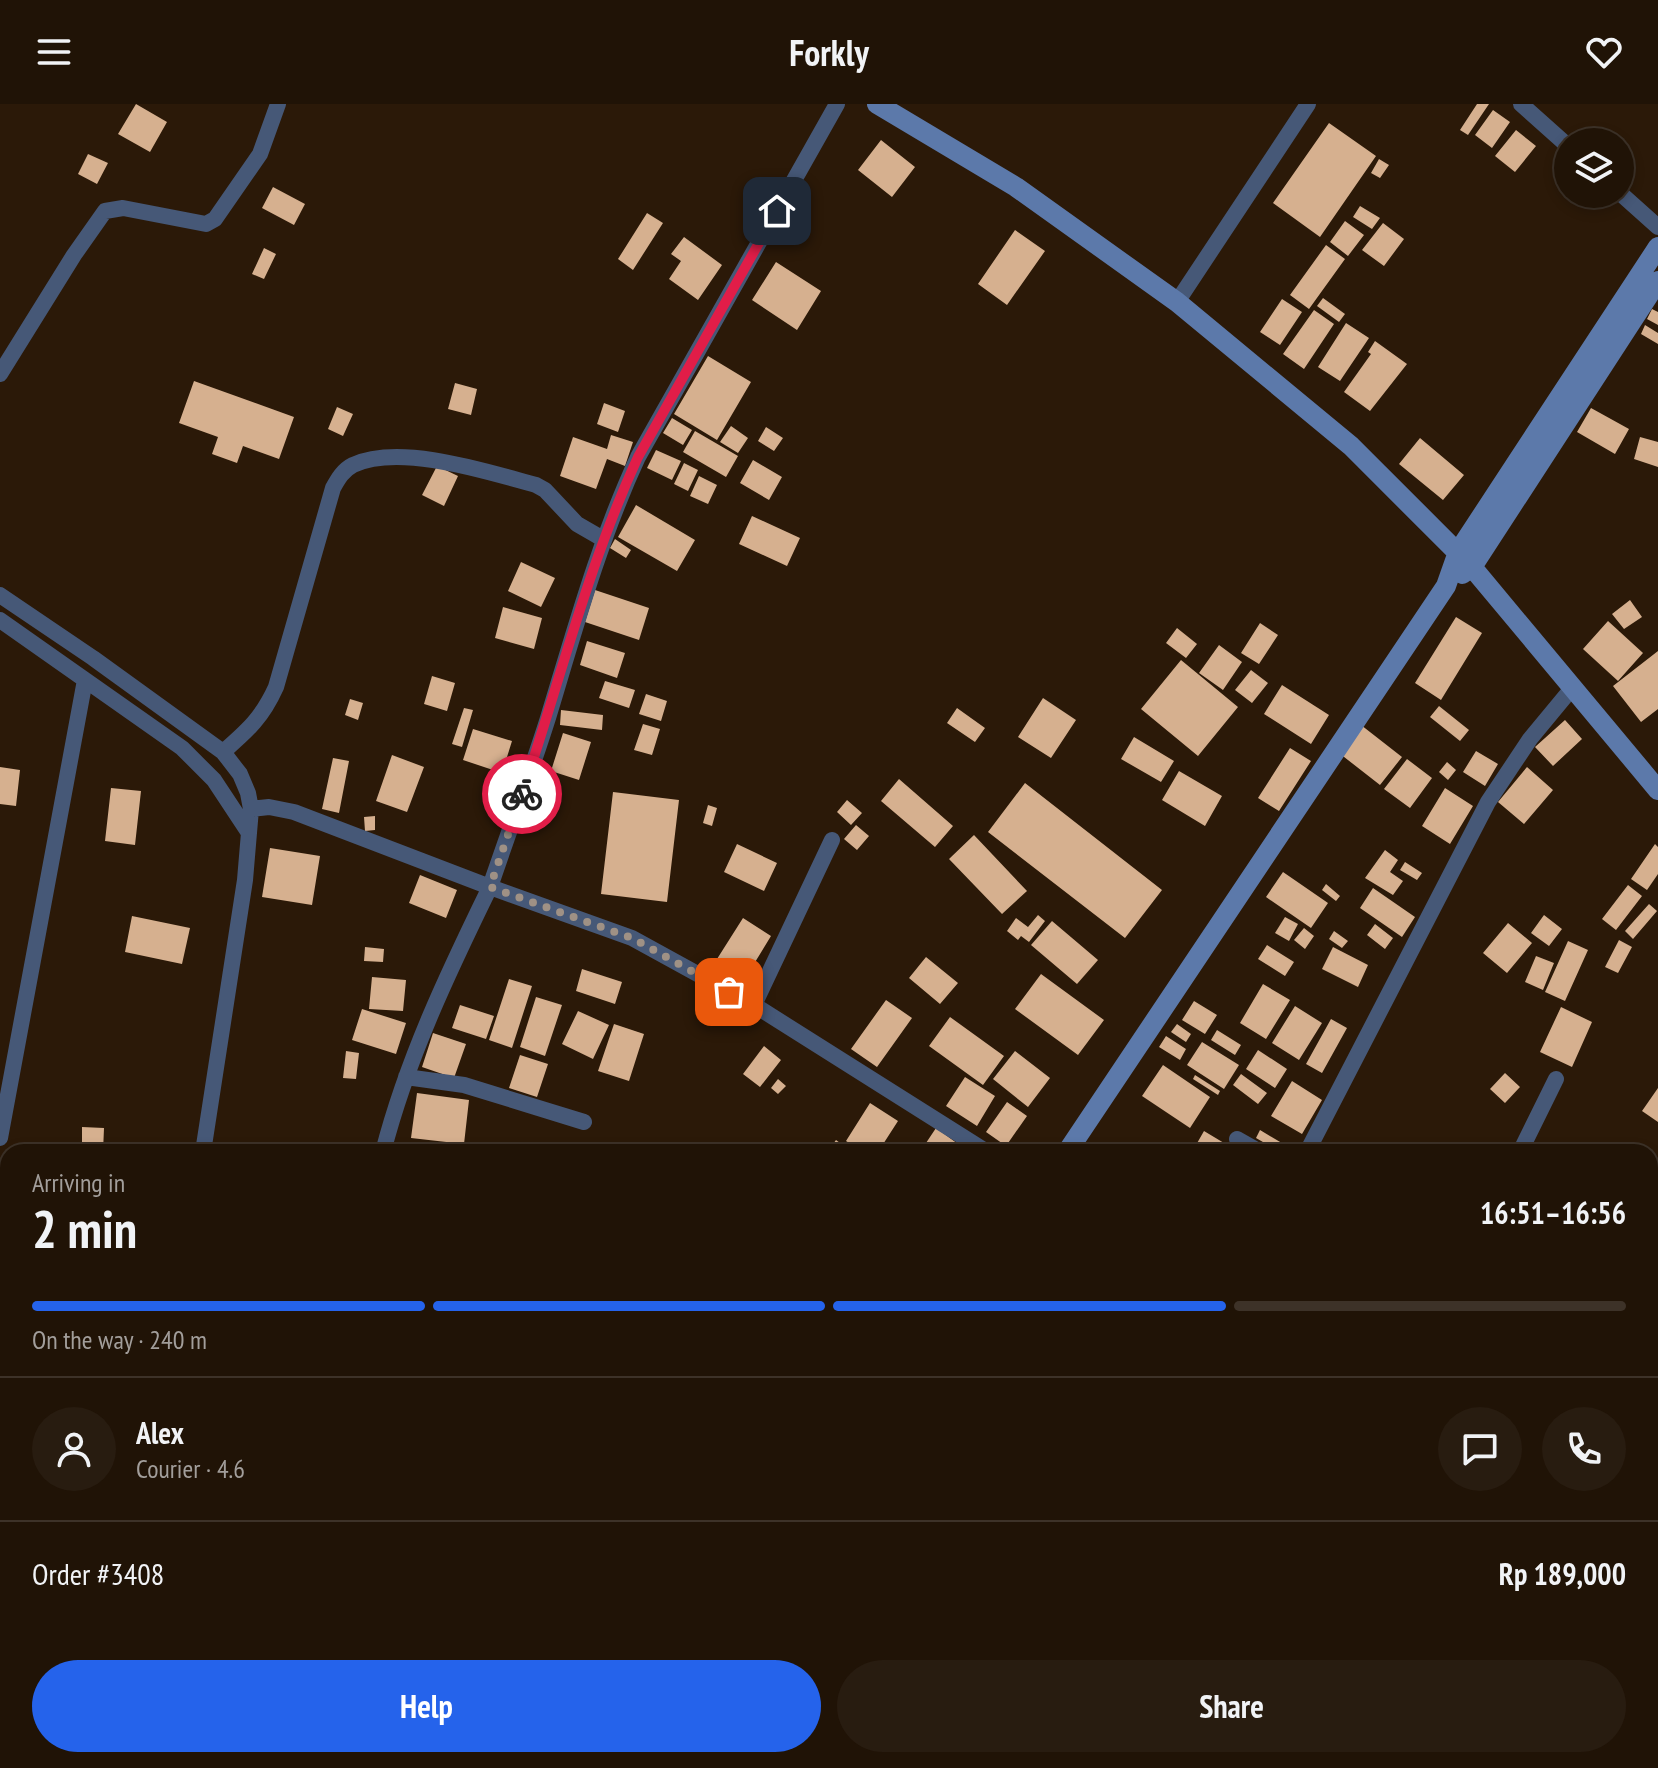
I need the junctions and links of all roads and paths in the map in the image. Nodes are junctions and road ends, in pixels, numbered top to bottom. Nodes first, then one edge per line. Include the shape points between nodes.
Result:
1 (278, 104) edge
2 (837, 104) edge
3 (877, 104) edge
4 (1308, 104) edge
5 (1521, 104) edge
6 (1554, 133) edge
7 (1634, 206) edge
8 (1658, 227) edge
9 (1658, 247) edge
10 (1656, 287) edge
11 (1177, 302) junction
12 (0, 374) edge
13 (603, 539) junction
14 (1465, 559) junction
15 (0, 595) edge
16 (0, 620) edge
17 (85, 680) junction
18 (1573, 687) junction
19 (223, 752) junction
20 (1658, 790) edge
21 (251, 809) junction
22 (249, 833) junction
23 (832, 840) dead end
24 (490, 887) junction
25 (754, 1005) junction
26 (406, 1077) junction
27 (1556, 1079) dead end
28 (584, 1122) dead end
29 (0, 1138) edge
30 (1237, 1139) dead end
31 (204, 1144) edge
32 (385, 1144) edge
33 (974, 1144) edge
34 (1072, 1144) edge
35 (1246, 1144) edge
36 (1311, 1144) edge
37 (1524, 1144) edge

1 - 12 street via 260,154 215,219 206,224 123,208 105,211
2 - 13 street via 638,457
3 - 11 main road via 1016,187
4 - 11 street
5 - 6 street
7 - 8 street
9 - 14 main road
10 - 14 main road
11 - 14 main road via 1351,446
13 - 19 street via 577,524 536,485 411,457 351,466 333,488 276,687 256,723
13 - 24 street
14 - 18 main road
14 - 34 main road
15 - 19 street
16 - 17 street
17 - 22 street via 182,748 214,780
17 - 29 street
18 - 20 main road
18 - 36 street via 1488,802
19 - 21 street via 240,774
21 - 22 street
21 - 24 street via 294,812
22 - 31 street
23 - 25 street
24 - 25 street via 632,938
24 - 26 street
25 - 33 street
26 - 28 street via 464,1085
26 - 32 street
27 - 37 street
30 - 35 street

